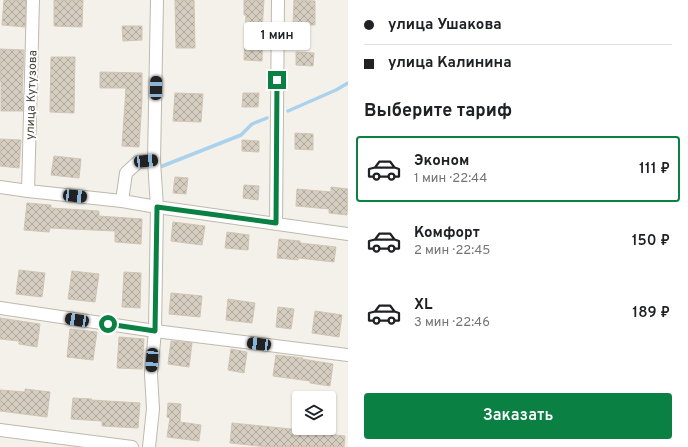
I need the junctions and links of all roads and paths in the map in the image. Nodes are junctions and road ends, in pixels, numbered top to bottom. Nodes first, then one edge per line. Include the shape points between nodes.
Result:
1 (33, 0) edge
2 (157, 0) edge
3 (278, 0) edge
4 (154, 161) junction
5 (0, 187) edge
6 (28, 191) junction
7 (122, 201) junction
8 (157, 207) junction
9 (276, 223) junction
10 (348, 234) edge
11 (0, 308) edge
12 (155, 331) junction
13 (348, 355) edge
14 (0, 430) edge
15 (132, 447) edge
16 (149, 447) edge

1 - 6 street, улица Кутузова
2 - 4 street
3 - 9 street
4 - 7 street via 138,162 126,173
4 - 8 street
5 - 6 street
6 - 7 street
7 - 8 street
8 - 9 street
8 - 12 street
9 - 10 street
11 - 12 street
12 - 13 street
12 - 16 street via 151,374 153,409
14 - 15 street

